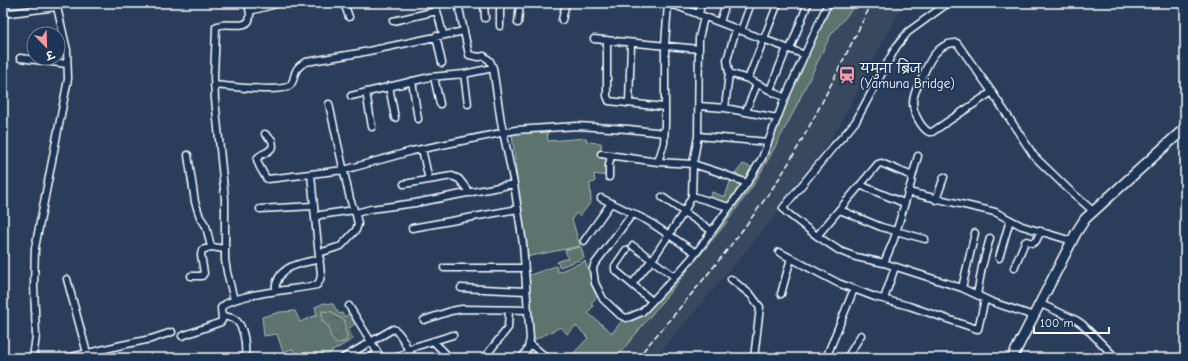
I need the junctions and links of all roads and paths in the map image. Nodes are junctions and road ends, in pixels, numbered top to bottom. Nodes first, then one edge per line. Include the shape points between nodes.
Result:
1 (247, 3) edge
2 (280, 3) edge
3 (344, 3) edge
4 (436, 3) edge
5 (458, 3) edge
6 (484, 3) edge
7 (500, 3) edge
8 (520, 3) edge
9 (566, 3) edge
10 (668, 3) edge
11 (701, 3) edge
12 (726, 3) edge
13 (751, 3) edge
14 (778, 3) edge
15 (808, 3) edge
16 (828, 3) edge
17 (948, 3) edge
18 (56, 5) edge
19 (250, 11) junction
20 (437, 11) junction
21 (3, 14) edge
22 (702, 16) junction
23 (349, 17) dead end
24 (486, 18) dead end
25 (562, 20) dead end
26 (393, 21) dead end
27 (518, 22) dead end
28 (720, 22) junction
29 (59, 26) edge
30 (500, 26) dead end
31 (739, 30) junction
32 (464, 31) junction
33 (443, 34) junction
34 (436, 36) junction
35 (594, 39) dead end
36 (763, 39) junction
37 (607, 40) junction
38 (631, 43) junction
39 (665, 45) junction
40 (66, 48) edge
41 (699, 49) junction
42 (788, 49) junction
43 (804, 55) junction
44 (20, 58) dead end
45 (442, 63) dead end
46 (67, 64) junction
47 (493, 68) junction
48 (729, 73) junction
49 (464, 74) junction
50 (434, 77) junction
51 (748, 79) junction
52 (412, 81) junction
53 (757, 84) junction
54 (214, 85) junction
55 (389, 86) junction
56 (770, 90) junction
57 (366, 92) junction
58 (992, 92) junction
59 (351, 96) dead end
60 (785, 98) junction
61 (629, 103) junction
62 (330, 104) dead end
63 (440, 104) dead end
64 (468, 104) dead end
65 (699, 106) junction
66 (664, 107) junction
67 (725, 108) junction
68 (746, 111) junction
69 (395, 118) dead end
70 (777, 118) junction
71 (418, 119) dead end
72 (372, 127) dead end
73 (1185, 128) edge
74 (503, 132) junction
75 (664, 133) junction
76 (265, 134) dead end
77 (698, 136) junction
78 (768, 142) junction
79 (422, 149) junction
80 (601, 154) dead end
81 (188, 155) dead end
82 (611, 155) junction
83 (918, 156) dead end
84 (658, 162) junction
85 (693, 164) junction
86 (344, 170) junction
87 (311, 174) junction
88 (609, 177) dead end
89 (912, 177) junction
90 (944, 177) dead end
91 (429, 180) junction
92 (747, 183) junction
93 (404, 184) dead end
94 (514, 184) junction
95 (860, 185) junction
96 (908, 192) junction
97 (470, 193) junction
98 (692, 196) junction
99 (662, 197) dead end
100 (601, 198) dead end
101 (936, 200) junction
102 (904, 203) junction
103 (611, 204) junction
104 (313, 206) junction
105 (729, 207) junction
106 (260, 209) dead end
107 (518, 209) junction
108 (840, 210) junction
109 (1093, 211) junction
110 (355, 212) junction
111 (684, 212) junction
112 (633, 214) junction
113 (315, 218) junction
114 (1010, 220) junction
115 (412, 228) dead end
116 (712, 231) junction
117 (896, 231) junction
118 (1041, 231) junction
119 (975, 233) dead end
120 (669, 235) junction
121 (817, 236) junction
122 (990, 238) dead end
123 (925, 239) dead end
124 (584, 241) dead end
125 (1072, 241) junction
126 (633, 246) dead end
127 (211, 247) junction
128 (225, 248) junction
129 (626, 250) dead end
130 (779, 252) dead end
131 (696, 253) junction
132 (319, 256) junction
133 (791, 258) junction
134 (998, 258) dead end
135 (652, 260) junction
136 (884, 263) junction
137 (895, 267) junction
138 (444, 268) dead end
139 (524, 268) junction
140 (1014, 268) dead end
141 (191, 276) dead end
142 (675, 277) junction
143 (67, 279) dead end
144 (731, 279) dead end
145 (632, 284) junction
146 (461, 288) dead end
147 (962, 288) junction
148 (854, 289) junction
149 (275, 291) junction
150 (526, 291) junction
151 (781, 294) dead end
152 (977, 295) junction
153 (884, 299) junction
154 (985, 299) junction
155 (234, 300) junction
156 (652, 301) junction
157 (1041, 304) junction
158 (349, 306) dead end
159 (509, 310) junction
160 (528, 310) junction
161 (222, 316) junction
162 (1034, 316) junction
163 (424, 320) dead end
164 (172, 332) dead end
165 (453, 335) dead end
166 (182, 336) dead end
167 (861, 336) dead end
168 (433, 341) junction
169 (372, 342) junction
170 (529, 344) junction
171 (408, 351) junction
172 (87, 353) junction
173 (380, 355) edge
174 (34, 358) edge
175 (67, 358) edge
176 (245, 358) edge
177 (343, 358) edge
178 (368, 358) edge
179 (397, 358) edge
180 (413, 358) edge
181 (450, 358) edge
182 (484, 358) edge
183 (522, 358) edge
184 (547, 358) edge
185 (754, 358) edge
186 (826, 358) edge
187 (848, 358) edge
188 (1012, 358) edge
189 (1116, 358) edge

1 - 19 street
2 - 19 street
3 - 23 street
4 - 20 street
5 - 32 street
6 - 24 street
7 - 30 street
8 - 27 street
9 - 25 street
10 - 22 street
10 - 39 street
11 - 22 street
12 - 28 street
13 - 31 street
14 - 36 street
15 - 42 street
16 - 43 street
17 - 121 street via 902,38 856,121 784,207 786,212
18 - 21 street
18 - 29 street
19 - 54 street via 250,19 246,24 220,24 216,27
20 - 26 street
20 - 33 street
22 - 28 street
22 - 41 street
28 - 31 street
31 - 36 street
31 - 48 street via 727,60
32 - 33 street
32 - 47 street via 469,55 484,56
33 - 34 street
34 - 45 street
34 - 54 street via 306,62 296,69 292,83 285,87 259,89
35 - 37 street
36 - 42 street
36 - 51 street
37 - 38 street
37 - 61 street via 607,98 610,102
38 - 39 street
38 - 61 street
39 - 41 street
39 - 66 street
40 - 46 street
41 - 65 street
42 - 43 street
42 - 56 street
43 - 60 street
44 - 46 street
46 - 174 street via 68,79 35,248
47 - 49 street
47 - 74 street
48 - 51 street
48 - 67 street
49 - 50 street
49 - 64 street
50 - 52 street
50 - 63 street
51 - 53 street
52 - 55 street
52 - 71 street
53 - 56 street
53 - 68 street
54 - 128 street via 224,198
55 - 57 street
55 - 69 street
56 - 60 street
57 - 59 street
57 - 72 street
58 - 58 street via 959,45 954,42 937,52 929,61 915,93 913,105 924,129 929,132
58 - 109 street via 1034,156
60 - 70 street
61 - 66 street
62 - 86 street
65 - 67 street
65 - 77 street
66 - 75 street
67 - 68 street
68 - 70 street
70 - 78 street
73 - 109 street
74 - 75 street via 576,126
74 - 79 street
74 - 94 street
75 - 84 street via 664,143
76 - 87 street via 272,140 273,146 257,159 266,178
77 - 78 street
77 - 85 street
78 - 92 street
79 - 86 street
79 - 91 street
80 - 82 street
81 - 127 street via 195,202 206,226
82 - 84 street
82 - 88 street
83 - 89 street
84 - 85 street
85 - 92 street
85 - 98 street
86 - 87 street
86 - 110 street
87 - 104 street
89 - 95 street via 879,163
89 - 96 street
90 - 101 street
91 - 93 street
91 - 97 street via 456,177
92 - 105 street
94 - 97 street
94 - 107 street
95 - 102 street
95 - 108 street
96 - 101 street
96 - 102 street
97 - 110 street
98 - 105 street
98 - 111 street
99 - 111 street
100 - 103 street
101 - 114 street via 996,212
102 - 117 street
103 - 112 street
103 - 124 street
104 - 106 street
104 - 113 street
105 - 116 street
107 - 115 street
107 - 139 street
108 - 117 street
108 - 121 street
109 - 125 street via 1080,226
110 - 113 street via 320,215
110 - 132 street via 358,224 356,230 341,246
111 - 116 street
111 - 120 street
112 - 120 street
112 - 156 street via 594,265 594,279 603,299 623,317 639,313
113 - 132 street
114 - 118 street
114 - 134 street
116 - 131 street
117 - 123 street
117 - 136 street
118 - 125 street
118 - 140 street via 1034,243 1025,242
119 - 147 street
120 - 131 street
120 - 135 street
121 - 136 street via 834,248
122 - 152 street
125 - 157 street
126 - 135 street
127 - 128 street
127 - 141 street via 204,248 201,252 205,271 203,274
128 - 155 street via 225,265
129 - 145 street via 614,268
130 - 133 street
131 - 142 street
132 - 149 street via 284,271 277,280
132 - 149 street via 319,284
133 - 148 street
133 - 151 street
135 - 142 street
135 - 145 street
136 - 137 street
137 - 147 street
137 - 153 street
138 - 139 street
139 - 150 street
142 - 156 street
143 - 172 street
144 - 185 street via 751,295 760,307
145 - 156 street
146 - 150 street
147 - 152 street
148 - 153 street
148 - 186 street
149 - 155 street
150 - 160 street
152 - 154 street
153 - 154 street via 977,329
154 - 162 street
155 - 161 street via 222,306
157 - 162 street
157 - 189 street via 1082,324
158 - 169 street
159 - 160 street
159 - 163 street via 462,309
159 - 182 street via 508,328
160 - 170 street
161 - 166 street via 218,324
161 - 176 street via 233,318 240,326
162 - 188 street
164 - 172 street via 158,338
165 - 168 street
167 - 187 street
168 - 171 street
168 - 181 street
169 - 171 street via 391,330 396,330
169 - 173 street
169 - 177 street
170 - 183 street
170 - 184 street
171 - 179 street
171 - 180 street
172 - 175 street
173 - 178 street

